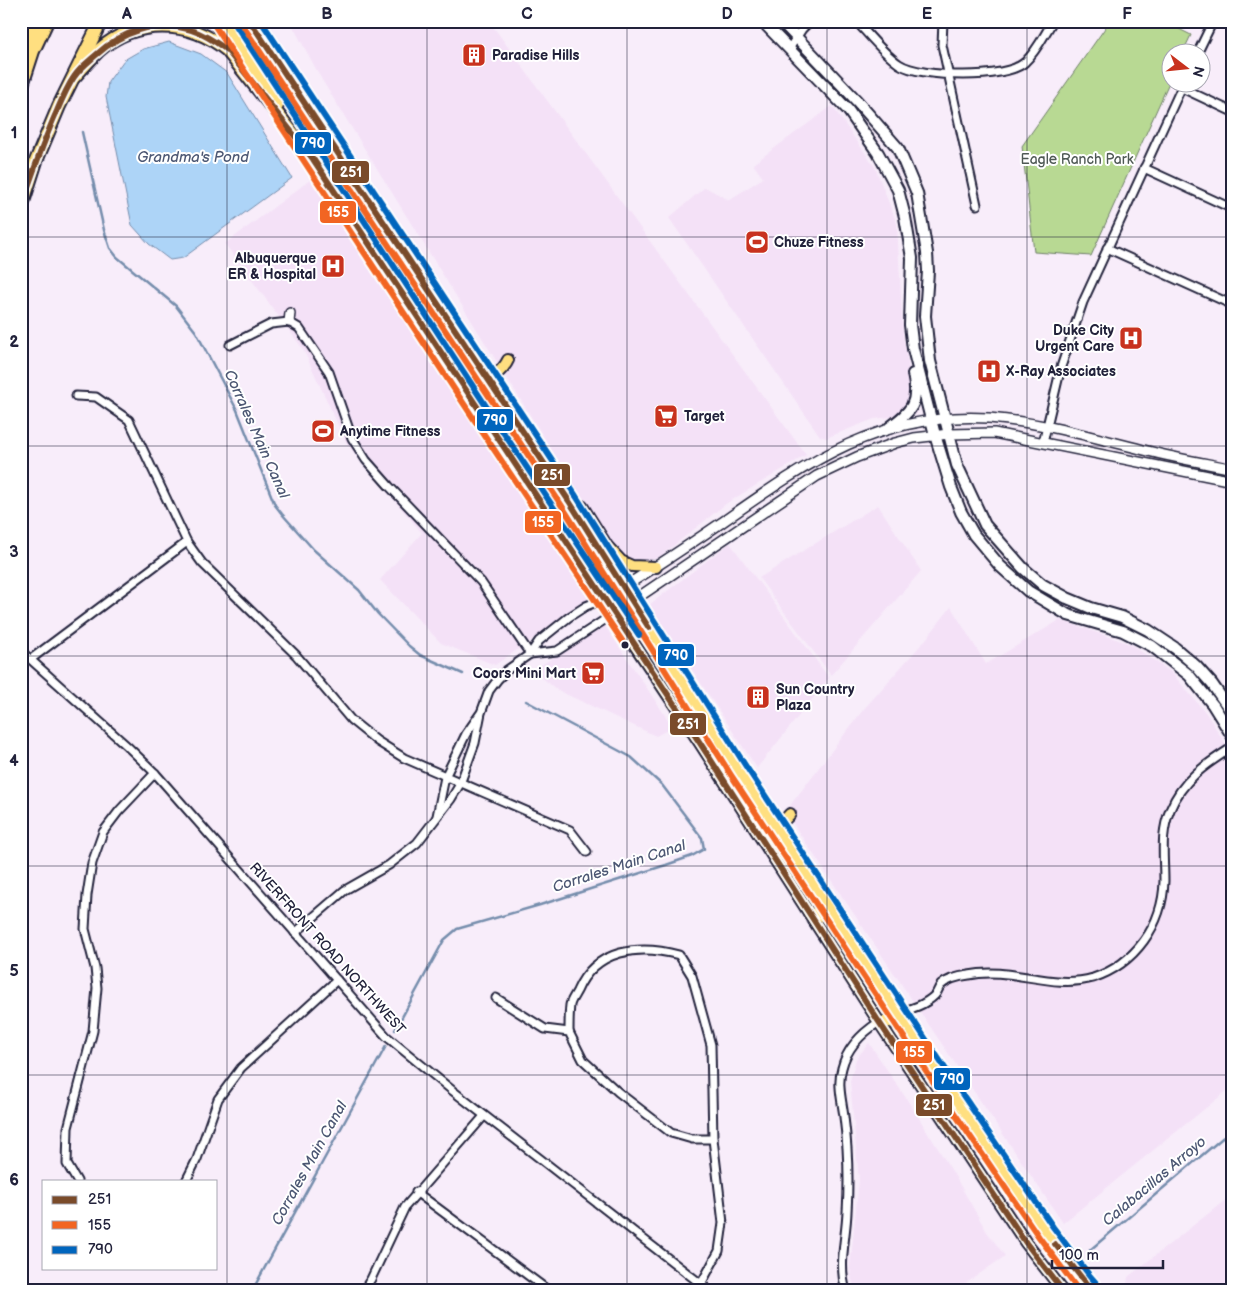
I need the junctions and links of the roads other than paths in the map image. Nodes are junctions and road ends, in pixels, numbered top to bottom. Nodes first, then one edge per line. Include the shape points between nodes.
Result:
1 (36, 21) edge
2 (47, 21) edge
3 (101, 21) edge
4 (222, 21) edge
5 (250, 21) edge
6 (258, 21) edge
7 (762, 21) edge
8 (781, 21) edge
9 (810, 21) edge
10 (856, 21) edge
11 (942, 21) edge
12 (1053, 21) edge
13 (1213, 21) edge
14 (796, 37) junction
15 (1203, 42) edge
16 (789, 49) junction
17 (21, 53) edge
18 (281, 68) junction
19 (948, 74) junction
20 (74, 77) junction
21 (21, 88) edge
22 (1180, 92) edge
23 (1196, 92) edge
24 (1233, 112) edge
25 (313, 159) junction
26 (1144, 168) junction
27 (977, 205) dead end
28 (21, 208) edge
29 (1233, 209) edge
30 (1107, 248) junction
31 (385, 267) junction
32 (1233, 305) edge
33 (910, 310) junction
34 (290, 313) dead end
35 (289, 322) junction
36 (230, 345) dead end
37 (508, 360) dead end
38 (488, 379) junction
39 (76, 396) dead end
40 (945, 418) junction
41 (932, 419) junction
42 (1047, 427) junction
43 (889, 428) junction
44 (949, 434) junction
45 (935, 435) junction
46 (1043, 443) junction
47 (1233, 469) edge
48 (1233, 481) edge
49 (569, 501) junction
50 (187, 542) junction
51 (656, 567) junction
52 (624, 587) junction
53 (604, 599) junction
54 (632, 602) junction
55 (614, 613) junction
56 (21, 651) edge
57 (530, 654) junction
58 (31, 659) junction
59 (481, 713) junction
60 (1233, 714) edge
61 (1233, 736) edge
62 (1233, 747) edge
63 (718, 771) junction
64 (155, 773) junction
65 (445, 777) junction
66 (460, 784) junction
67 (790, 814) dead end
68 (436, 819) junction
69 (777, 828) junction
70 (588, 852) dead end
71 (809, 913) junction
72 (295, 933) junction
73 (337, 980) junction
74 (496, 998) dead end
75 (898, 1012) junction
76 (879, 1022) junction
77 (569, 1032) junction
78 (484, 1116) junction
79 (713, 1139) junction
80 (994, 1156) junction
81 (77, 1180) edge
82 (186, 1180) edge
83 (416, 1192) junction
84 (701, 1284) junction
85 (363, 1291) edge
86 (549, 1291) edge
87 (710, 1291) edge
88 (846, 1291) edge
89 (1063, 1291) edge
90 (1092, 1291) edge

1 - 17 highway
2 - 21 highway
3 - 20 highway
4 - 25 main road
5 - 18 main road
6 - 18 highway
7 - 16 main road
8 - 14 main road
9 - 14 street
10 - 19 street via 900,65 929,74
11 - 19 street via 942,45
12 - 19 street via 1024,63 1011,71
13 - 15 street
14 - 16 street
14 - 40 main road via 898,148 917,193 927,253 927,344
16 - 33 main road via 848,110 878,153 898,190 912,258
18 - 38 main road
19 - 27 street
20 - 25 highway via 99,51 133,30 152,26 185,29 217,42 227,50
20 - 28 highway via 36,162
22 - 26 street
23 - 24 street
25 - 31 main road
26 - 29 street
26 - 30 street
30 - 32 street
30 - 42 street via 1073,328
31 - 38 main road via 411,290 470,375 477,380
31 - 53 main road
33 - 41 main road via 912,341
33 - 43 main road via 905,331 916,395 908,413
34 - 35 street
35 - 36 street via 271,324
35 - 57 street via 303,332 324,364 336,388 352,438 366,460 481,582
37 - 38 main road
38 - 49 main road
39 - 50 street via 96,397 129,420
40 - 41 street
40 - 42 street via 995,419
40 - 44 main road
41 - 43 street
41 - 45 main road
42 - 46 street
42 - 47 street
43 - 51 street via 850,442 818,459
44 - 45 street
44 - 46 street via 994,433
44 - 60 main road via 957,465 985,525 1023,568 1043,585 1067,598 1122,617 1175,648 1212,684
45 - 54 street via 896,443 817,476
45 - 61 main road via 961,512 982,546 1000,566 1028,591 1068,615 1123,631 1152,646 1189,675
46 - 48 street
49 - 51 main road via 582,506 607,546 621,561 632,566
49 - 52 main road
50 - 58 street
50 - 65 street via 202,563 296,655 351,720 404,758
51 - 52 street
52 - 53 street
52 - 54 main road
53 - 55 main road
53 - 57 street via 570,617 539,641
54 - 55 street
54 - 69 main road
55 - 57 street via 557,650
55 - 63 main road
56 - 58 street, RIVERFRONT ROAD NORTHWEST
57 - 59 street via 498,679
58 - 64 street, RIVERFRONT ROAD NORTHWEST
59 - 65 street via 466,734
59 - 66 street via 475,743
62 - 75 street via 1191,777 1173,801 1164,831 1161,905 1148,935 1127,959 1106,972 1078,981 1056,982 988,972 960,977 940,986 934,996 919,1006
63 - 69 main road via 741,788 765,820
63 - 71 main road
64 - 72 street, RIVERFRONT ROAD NORTHWEST
64 - 81 street via 103,832 92,863 84,928 97,988 92,1031 68,1128 68,1164
65 - 66 street
65 - 68 street
66 - 68 street
66 - 70 street via 570,830
67 - 69 main road
68 - 72 street via 417,843 401,856 345,890
69 - 75 main road
71 - 75 main road via 827,917 890,1009
71 - 76 main road
72 - 73 street, RIVERFRONT ROAD NORTHWEST
73 - 78 street, RIVERFRONT ROAD NORTHWEST via 386,1036
73 - 82 street via 241,1068 218,1099
74 - 77 street via 544,1029
75 - 80 main road
76 - 80 main road via 894,1021 901,1026 974,1134
76 - 88 street via 852,1046 840,1074 848,1166 842,1267
76 - 89 main road via 1026,1243
77 - 79 street via 583,1060 671,1133 692,1139
77 - 79 street via 570,1004 582,978 598,962 621,952 661,950 680,955 692,976 711,1045
78 - 83 street
78 - 84 street, RIVERFRONT ROAD NORTHWEST
79 - 84 street via 724,1223 719,1251
80 - 90 main road via 1046,1232
83 - 85 street via 405,1207
83 - 86 street
84 - 87 street, RIVERFRONT ROAD NORTHWEST

